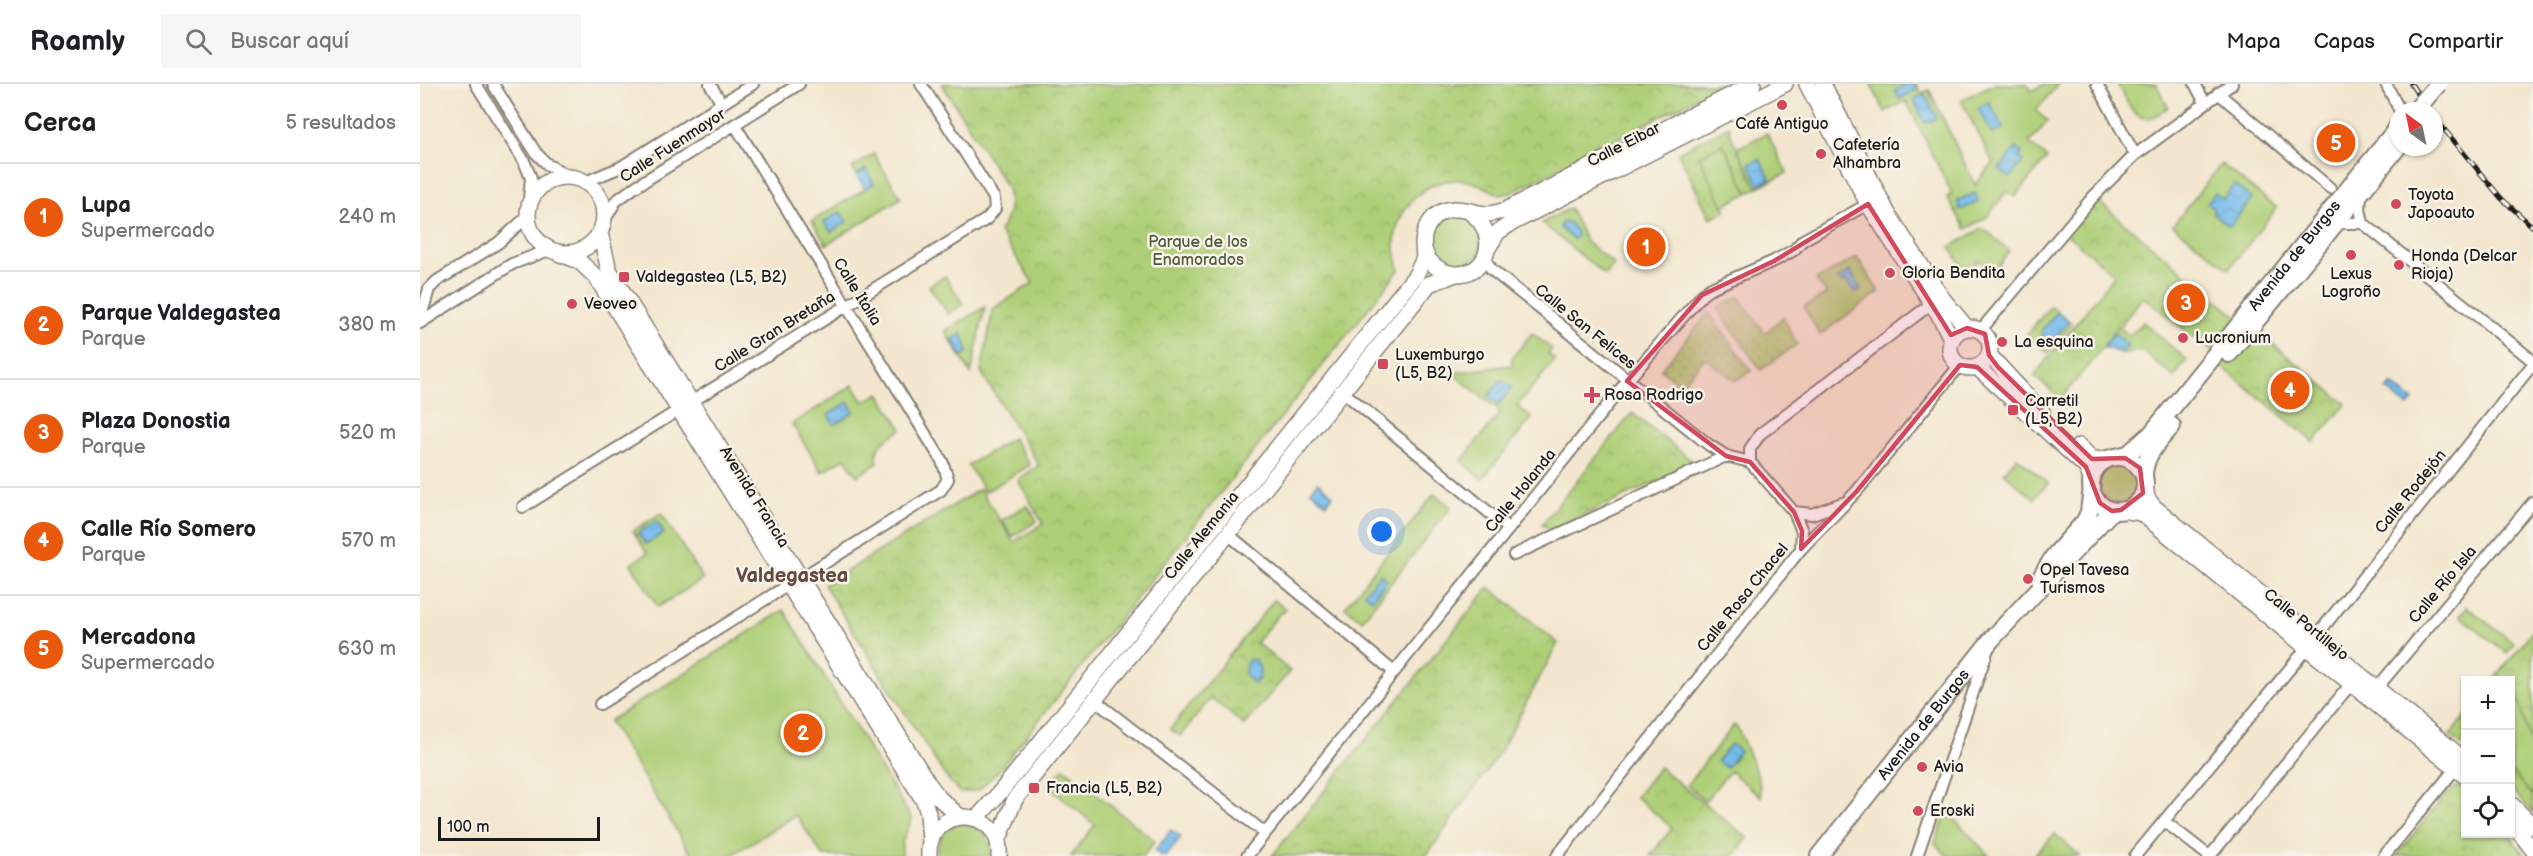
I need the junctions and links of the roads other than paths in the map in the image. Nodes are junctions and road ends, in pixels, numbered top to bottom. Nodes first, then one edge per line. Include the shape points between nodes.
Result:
1 (476, 84) edge
2 (493, 84) edge
3 (710, 84) edge
4 (753, 84) edge
5 (799, 84) edge
6 (921, 84) edge
7 (1753, 84) edge
8 (1785, 84) edge
9 (1808, 84) edge
10 (1823, 84) edge
11 (2097, 84) edge
12 (2195, 84) edge
13 (2232, 84) edge
14 (2386, 84) edge
15 (2439, 84) edge
16 (2447, 84) edge
17 (2218, 93) junction
18 (2395, 102) edge
19 (2423, 102) edge
20 (2432, 102) edge
21 (2205, 103) junction
22 (722, 104) junction
23 (735, 124) junction
24 (2389, 140) edge
25 (2135, 155) junction
26 (2389, 156) edge
27 (578, 180) junction
28 (2330, 188) junction
29 (2355, 189) junction
30 (1868, 204) junction
31 (1468, 211) junction
32 (528, 213) junction
33 (2335, 215) junction
34 (2363, 223) junction
35 (601, 228) junction
36 (1423, 242) junction
37 (553, 251) junction
38 (1485, 261) junction
39 (1456, 274) junction
40 (847, 304) junction
41 (1931, 304) junction
42 (420, 321) edge
43 (1974, 329) junction
44 (1952, 340) junction
45 (1989, 356) junction
46 (2533, 362) edge
47 (1960, 365) junction
48 (1977, 367) junction
49 (1628, 381) junction
50 (1342, 392) junction
51 (685, 406) junction
52 (1726, 456) junction
53 (2111, 458) junction
54 (1750, 462) junction
55 (2144, 480) junction
56 (2092, 484) junction
57 (1857, 491) junction
58 (2533, 502) edge
59 (523, 507) dead end
60 (2117, 511) junction
61 (1794, 512) junction
62 (1509, 529) junction
63 (1228, 534) junction
64 (1801, 549) junction
65 (1514, 555) dead end
66 (795, 582) junction
67 (2030, 596) junction
68 (1991, 639) junction
69 (2310, 644) junction
70 (1394, 672) junction
71 (2350, 685) junction
72 (2376, 689) junction
73 (1093, 699) junction
74 (600, 704) dead end
75 (2461, 768) edge
76 (2461, 768) edge
77 (2461, 770) edge
78 (2515, 807) edge
79 (959, 816) junction
80 (977, 818) junction
81 (2164, 821) junction
82 (2515, 825) edge
83 (2533, 826) edge
84 (1265, 833) junction
85 (998, 848) edge
86 (2533, 850) edge
87 (929, 851) edge
88 (1247, 856) edge
89 (1557, 856) edge
90 (1819, 856) edge
91 (1917, 856) edge
92 (2135, 856) edge
93 (2209, 856) edge
94 (2384, 856) edge

1 - 32 street via 528,170
2 - 27 street via 536,153 548,165
3 - 22 street
4 - 22 street, Calle Fuenmayor
5 - 23 street, Calle Fuenmayor
6 - 40 street, Calle Gran Bretaña via 994,198 995,209 987,219
7 - 31 main road, Calle Eibar via 1504,212
8 - 38 main road, Calle Eibar via 1510,224 1498,232
9 - 30 main road
10 - 43 main road via 1887,212 1942,298
11 - 25 street
12 - 21 street
13 - 17 street
14 - 18 street
15 - 19 main road, bridge
16 - 20 main road
17 - 21 street
17 - 28 street
21 - 25 street
22 - 27 street, Calle Fuenmayor via 621,167
23 - 35 street, Calle Fuenmayor via 616,201
23 - 40 street, Calle Italia
24 - 29 main road, Avenida de Burgos
25 - 43 street
26 - 29 main road, Avenida de Burgos
27 - 32 main road via 557,178 543,184 533,195
27 - 35 main road via 594,189 601,199
28 - 29 main road
28 - 33 main road
29 - 33 main road, Avenida de Burgos
29 - 34 street
30 - 41 main road
30 - 49 street, Calle Holanda via 1803,240 1784,256 1711,288
31 - 36 main road via 1454,208 1442,212 1432,219
31 - 38 main road via 1486,229
32 - 37 main road via 530,231 538,242
32 - 42 street via 498,243 437,281 429,290
33 - 34 street
33 - 53 main road, Avenida de Burgos via 2151,434 2128,454
33 - 55 main road, Avenida de Burgos via 2148,455
34 - 46 street
35 - 37 main road via 582,250
35 - 51 main road, Avenida Francia via 609,270
36 - 39 main road via 1429,260 1442,271
36 - 80 main road, Calle Alemania via 1424,258 1416,275
37 - 42 street via 512,264
37 - 51 main road, Avenida Francia via 579,261 596,277
38 - 39 main road
38 - 49 street, Calle San Felices
39 - 50 main road, Calle Alemania via 1430,284
40 - 51 street, Calle Gran Bretaña
40 - 66 street, Calle Italia via 942,460 948,479 941,490
41 - 44 main road
41 - 54 street via 1773,424 1754,441
43 - 44 main road via 1958,332
43 - 45 main road via 1989,340
44 - 47 main road via 1951,354
45 - 48 main road
45 - 53 main road via 2092,459
46 - 69 street, Calle Rodejón
47 - 48 main road
47 - 57 street, Calle Rosa Chacel
48 - 56 main road via 2086,467
49 - 52 street, Calle San Felices
49 - 62 street, Calle Holanda
50 - 62 street
50 - 63 main road, Calle Alemania
51 - 59 street, Calle Gran Bretaña
51 - 66 main road, Avenida Francia
52 - 54 street, Calle San Felices
52 - 65 street
53 - 55 main road via 2133,461
53 - 56 main road via 2100,465
54 - 61 street
55 - 60 main road via 2139,501
55 - 69 main road, Calle Portillejo via 2147,498 2154,507
56 - 60 main road via 2100,503
56 - 67 main road, Avenida de Burgos via 2085,521 2054,556
57 - 61 street via 1826,510 1812,514
57 - 64 street, Calle Rosa Chacel
58 - 72 street, Calle Río Isla
60 - 67 main road, Avenida de Burgos
60 - 69 main road, Calle Portillejo via 2141,513
61 - 64 street via 1802,531
62 - 70 street, Calle Holanda
63 - 70 street
63 - 73 main road, Calle Alemania
64 - 89 street, Calle Rosa Chacel
66 - 74 street
66 - 79 main road, Avenida Francia via 939,798
66 - 87 main road, Avenida Francia via 924,801
67 - 68 main road, Avenida de Burgos
68 - 90 main road, Avenida de Burgos
68 - 91 street
69 - 71 main road, Calle Portillejo
69 - 72 main road, Calle Portillejo
69 - 81 street, Calle Rodejón
70 - 84 street, Calle Holanda
71 - 76 main road, Calle Portillejo
71 - 93 street
72 - 75 main road, Calle Portillejo
73 - 84 street
73 - 85 main road, Calle Alemania via 1015,799
77 - 94 street via 2445,781
78 - 83 main road
79 - 80 main road
79 - 87 main road via 940,825
80 - 85 main road via 990,827
81 - 92 street, Calle Rodejón
81 - 93 street
82 - 86 main road
84 - 88 street, Calle Holanda

